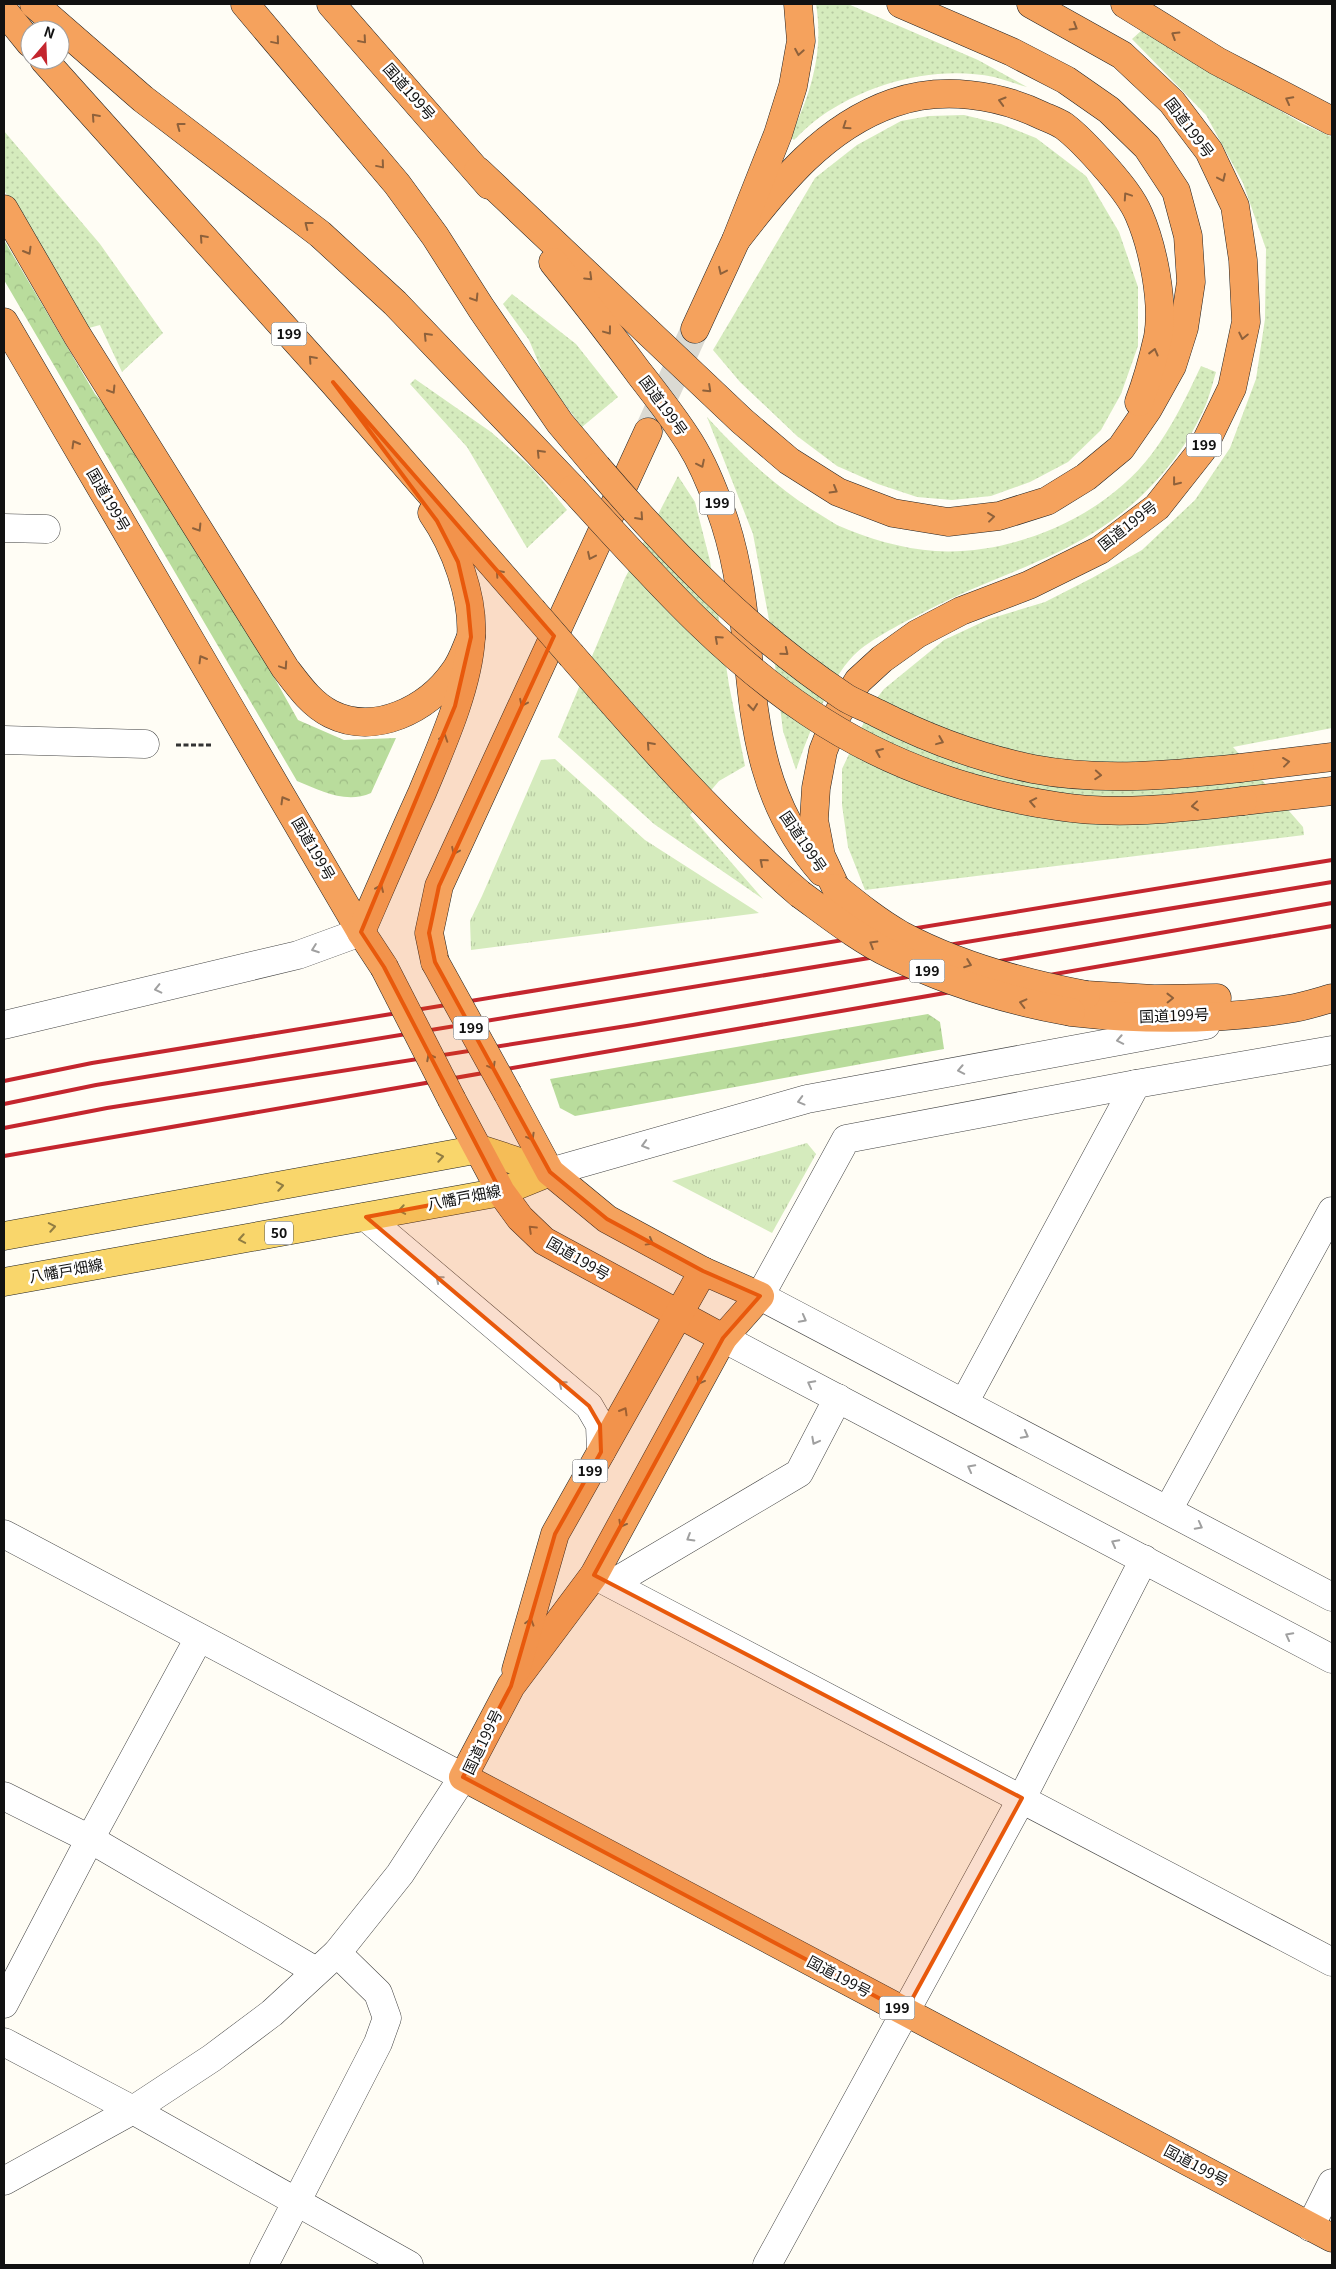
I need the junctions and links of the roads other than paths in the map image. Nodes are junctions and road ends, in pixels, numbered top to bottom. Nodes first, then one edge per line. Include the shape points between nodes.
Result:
1 (34, 4) edge
2 (245, 4) edge
3 (331, 4) edge
4 (798, 4) edge
5 (901, 4) edge
6 (1032, 4) edge
7 (1125, 4) edge
8 (4, 11) edge
9 (20, 31) edge
10 (53, 70) edge
11 (1332, 121) edge
12 (478, 171) junction
13 (4, 209) edge
14 (736, 240) junction
15 (4, 322) edge
16 (695, 329) tunnel mouth
17 (333, 382) junction
18 (648, 432) tunnel mouth
19 (1121, 448) junction
20 (4, 528) edge
21 (46, 529) dead end
22 (472, 638) junction
23 (4, 740) edge
24 (146, 744) road end
25 (1332, 757) edge
26 (1332, 791) edge
27 (836, 888) junction
28 (361, 932) junction
29 (1332, 990) edge
30 (1332, 998) edge
31 (1079, 1004) junction
32 (1289, 1009) junction
33 (4, 1025) edge
34 (1332, 1050) edge
35 (1136, 1084) junction
36 (480, 1150) junction
37 (550, 1172) junction
38 (501, 1192) junction
39 (1332, 1211) edge
40 (366, 1217) junction
41 (4, 1236) edge
42 (703, 1271) junction
43 (4, 1282) edge
44 (760, 1296) junction
45 (680, 1314) junction
46 (724, 1338) junction
47 (838, 1398) junction
48 (964, 1403) junction
49 (601, 1452) junction
50 (1168, 1510) junction
51 (4, 1534) edge
52 (1144, 1559) junction
53 (604, 1579) junction
54 (1332, 1597) edge
55 (199, 1638) junction
56 (1332, 1659) edge
57 (511, 1686) junction
58 (463, 1777) junction
59 (4, 1796) edge
60 (1022, 1798) junction
61 (90, 1839) junction
62 (337, 1953) junction
63 (1332, 1962) edge
64 (316, 1971) junction
65 (4, 2004) edge
66 (906, 2012) junction
67 (4, 2042) edge
68 (133, 2110) junction
69 (4, 2181) edge
70 (1332, 2183) edge
71 (297, 2202) junction
72 (1321, 2232) edge
73 (264, 2265) edge
74 (409, 2265) edge
75 (767, 2265) edge

26 -> 1 highway, bridge via 1184,808 1122,811 1057,807 988,793 928,774 868,747 808,713 755,672 659,584 573,488 402,310 320,234 143,99
2 -> 25 highway, bridge via 397,184 560,422 596,468 682,562 785,652 844,697 900,725 966,752 1034,769 1101,776 1169,775
3 -> 12 highway, 国道199号 / 199
4 -> 14 highway via 801,41 793,86 778,134
5 - 19 highway via 1012,52 1066,80 1109,110 1147,147 1176,191 1188,236 1191,282 1184,328 1172,366
6 -> 27 highway, 国道199号 / 199 via 1122,56 1172,102 1209,151 1235,206 1243,260 1246,322 1232,388 1202,450 1157,507 1100,550 917,634 858,681 837,715 823,751 816,788 814,820 821,856
11 -> 7 highway via 1216,61
8 - 9 highway
17 -> 10 highway, 国道199号 / 199
12 -> 19 highway via 742,421 789,461 838,492 892,513 948,522 999,516 1047,501 1086,477
12 -> 27 highway, 国道199号 / 199 via 594,312 691,445 725,524 737,571 757,734 765,768 777,802 792,830 810,858
13 -> 22 highway via 77,335 285,668 306,694 331,714 360,722 389,720 435,693 455,671
14 -> 16 highway
19 -> 14 highway via 1145,385 1158,335 1158,289 1151,248 1139,213 1117,180 1091,150 1063,126 1026,108 982,95 937,94 894,103 853,122 819,145 766,201
28 -> 15 highway, 国道199号
17 - 22 highway via 437,521 458,562
31 -> 17 highway, 国道199号 / 199, bridge via 1025,1004 935,974 891,955 800,894 716,817
18 -> 37 highway, 国道199号 / 199, bridge via 439,886 429,933 435,962
20 - 21 street
28 -> 22 highway via 441,748 465,673
23 - 24 street
27 -> 31 highway, 国道199号 / 199, bridge via 892,929 941,954 983,970 1052,988
28 -> 33 street via 298,956
36 -> 28 highway, 国道199号, bridge via 384,967
31 -> 29 highway, 国道199号 / 199
30 - 32 highway, 国道199号 / 199
31 - 32 highway, 国道199号 / 199 via 1151,1018
32 -> 37 street via 807,1099
34 - 35 street
35 - 44 street via 846,1139
35 - 48 street
36 - 37 main road
36 - 38 highway, 国道199号
41 -> 36 main road
37 - 38 main road, 八幡戸畑線 / 50
37 -> 42 highway, 国道199号 / 199 via 607,1219
38 -> 40 main road, 八幡戸畑線 / 50
45 -> 38 highway, 国道199号 via 544,1241 520,1218
39 - 50 street
40 -> 43 main road, 八幡戸畑線 / 50
49 -> 40 street via 600,1425 588,1406
42 - 44 highway, 国道199号 / 199
42 - 45 highway, 国道199号 / 199
44 - 46 highway, 国道199号 / 199
44 -> 48 street
45 - 46 highway, 国道199号
49 -> 45 highway, 国道199号 / 199
47 -> 46 street
46 -> 53 highway, 国道199号 / 199
52 -> 47 street
47 -> 53 street via 799,1473
48 -> 50 street
57 -> 49 highway, 国道199号 / 199 via 555,1534
50 -> 54 street
51 - 55 street
56 -> 52 street
52 - 60 street
53 - 57 highway, 国道199号 / 199
53 - 60 street
55 - 58 street
55 - 61 street
57 - 58 highway, 国道199号 / 199
58 - 62 street via 400,1874
58 - 66 highway, 国道199号 / 199
59 - 61 street
60 - 63 street
60 - 66 street
61 - 64 street
61 - 65 street
62 - 64 street
62 - 71 street via 378,1993 387,2018 378,2043
64 - 68 street via 272,2013 212,2058
66 - 72 highway, 国道199号 / 199
66 - 75 street
67 - 68 street
68 - 69 street
68 - 71 street
70 - 72 street
71 - 73 street
71 - 74 street

